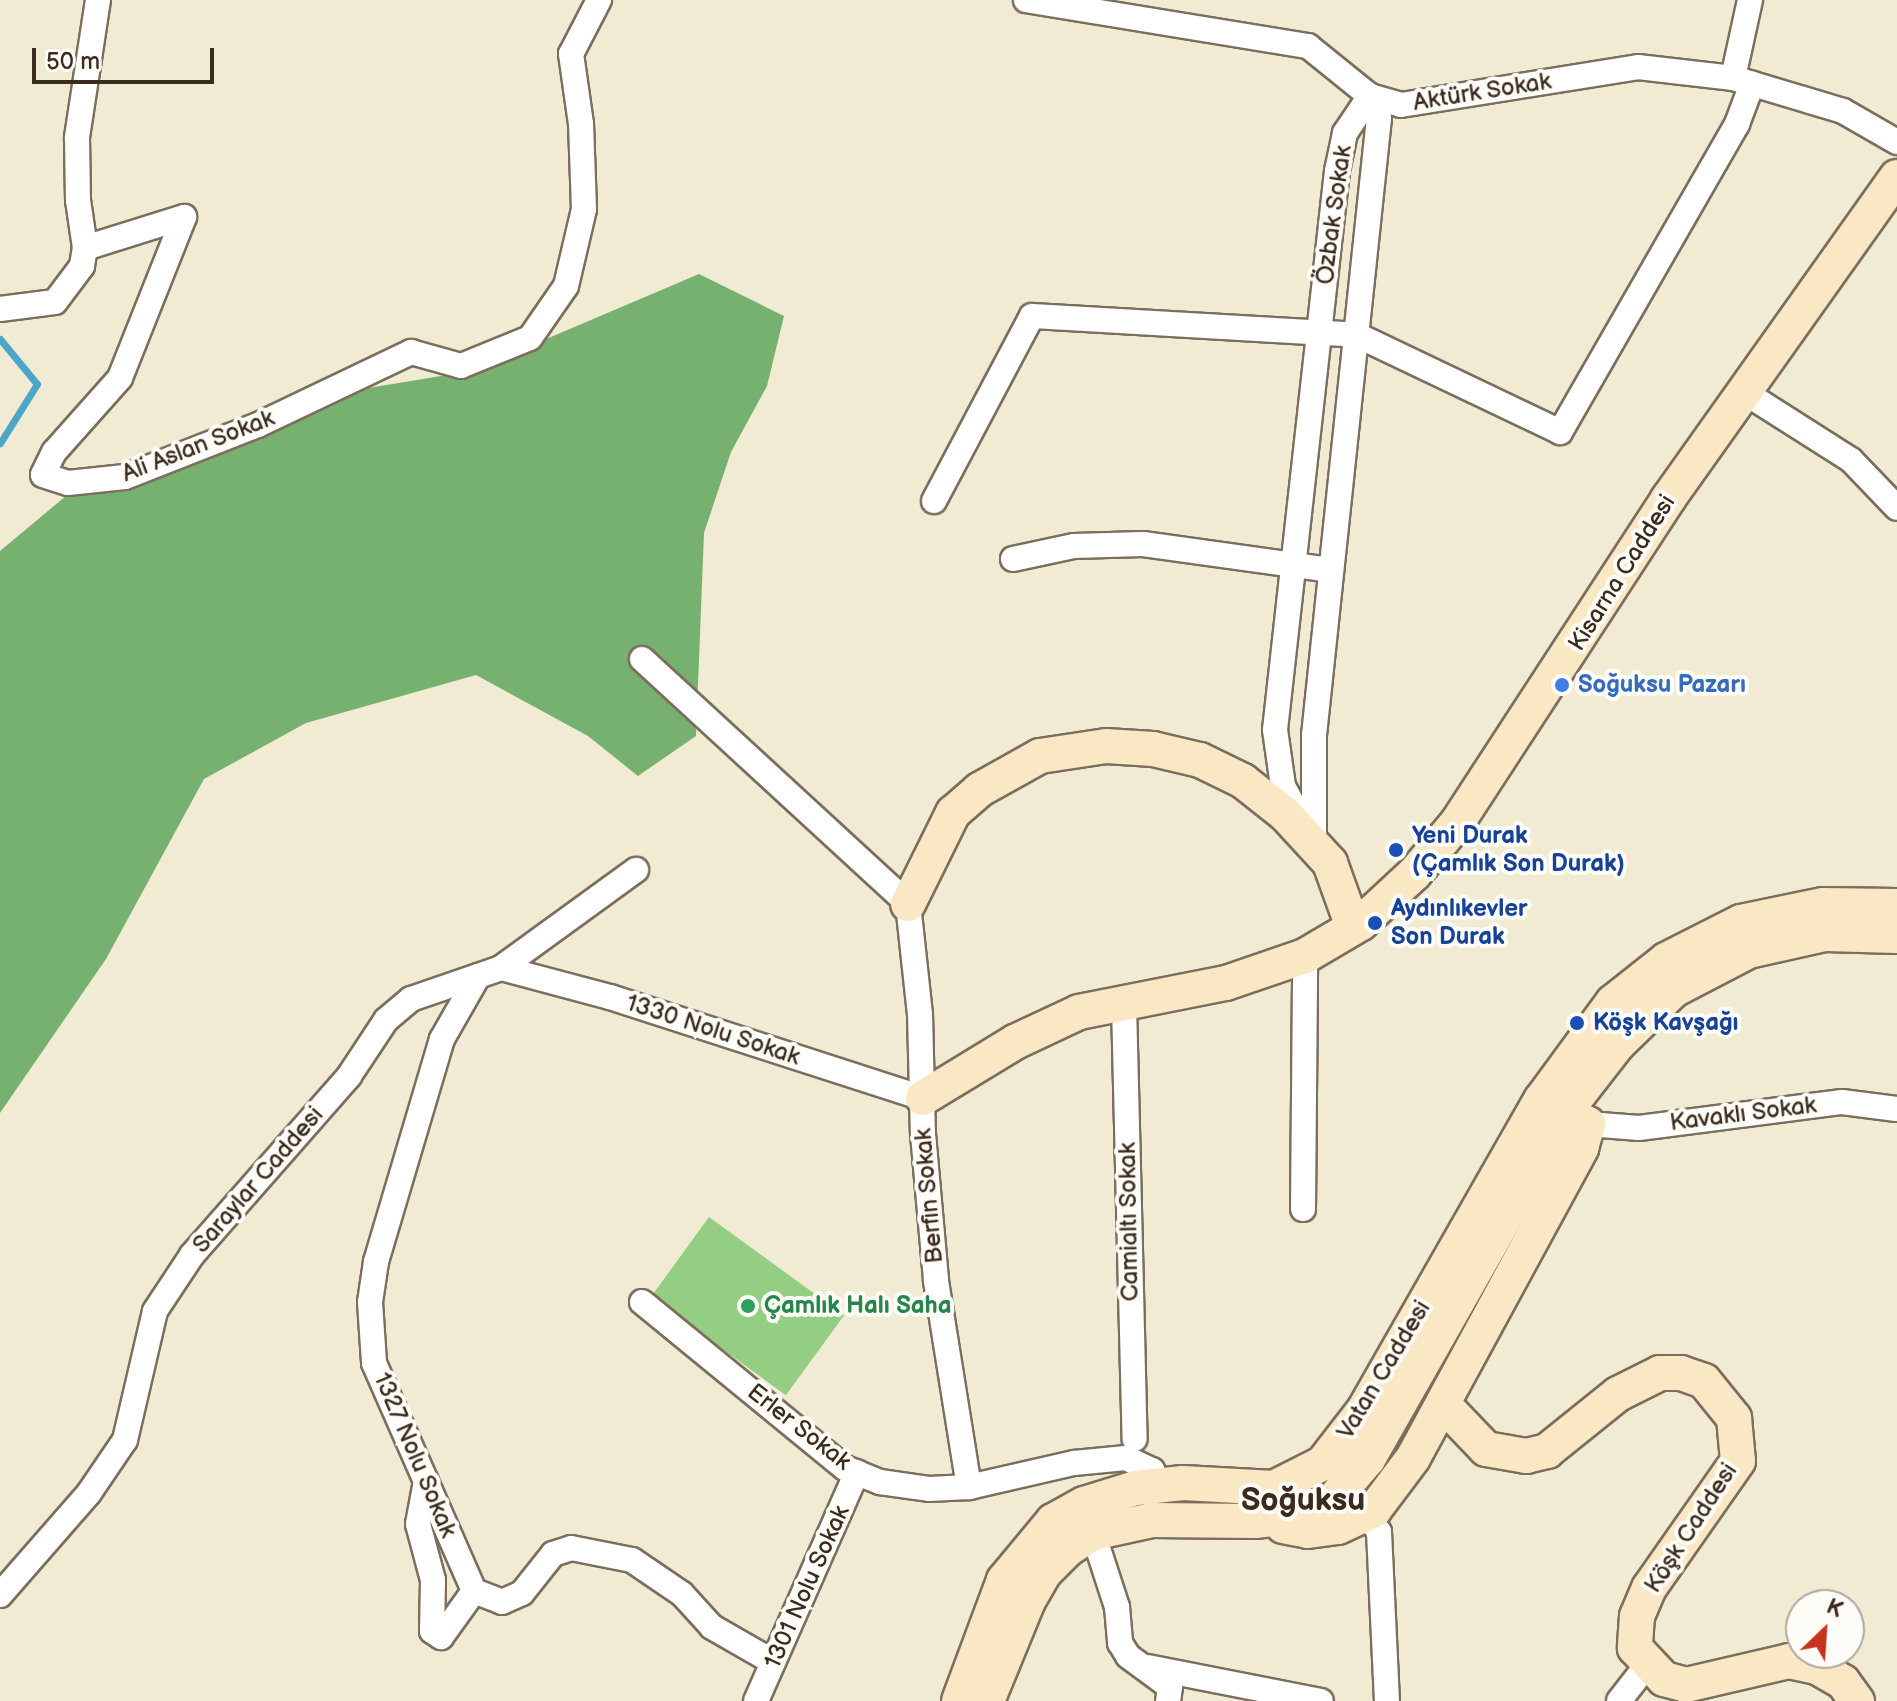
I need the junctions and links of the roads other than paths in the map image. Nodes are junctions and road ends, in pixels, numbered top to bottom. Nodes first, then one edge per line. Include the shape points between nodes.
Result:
1 (98, 0) edge
2 (599, 0) edge
3 (1026, 0) edge
4 (1750, 0) edge
5 (1742, 81) junction
6 (1370, 96) junction
7 (1897, 142) edge
8 (1897, 177) edge
9 (85, 248) junction
10 (0, 309) edge
11 (1319, 332) junction
12 (1357, 335) junction
13 (1744, 392) junction
14 (934, 501) dead end
15 (1897, 508) edge
16 (1013, 559) dead end
17 (1294, 563) junction
18 (1331, 570) junction
19 (642, 659) dead end
20 (1314, 844) junction
21 (636, 870) dead end
22 (908, 904) junction
23 (1897, 906) edge
24 (1353, 927) junction
25 (1897, 936) edge
26 (1305, 956) junction
27 (490, 972) junction
28 (1124, 1004) junction
29 (923, 1098) junction
30 (1897, 1109) edge
31 (1565, 1112) junction
32 (1303, 1209) dead end
33 (642, 1302) dead end
34 (1443, 1404) junction
35 (1135, 1439) dead end
36 (857, 1472) junction
37 (426, 1481) junction
38 (1158, 1486) junction
39 (969, 1487) junction
40 (1366, 1514) junction
41 (1255, 1521) junction
42 (1093, 1533) junction
43 (474, 1591) junction
44 (0, 1595) edge
45 (773, 1662) junction
46 (1647, 1665) junction
47 (1148, 1667) junction
48 (756, 1701) edge
49 (959, 1701) edge
50 (987, 1701) edge
51 (1168, 1701) edge
52 (1321, 1701) edge
53 (1387, 1701) edge
54 (1619, 1701) edge
55 (1857, 1701) edge

1 - 9 street via 77,138
2 - 9 street, Ali Aslan Sokak via 571,54 581,124 584,209 566,286 530,338 461,366 411,352 258,425 125,477 68,483 43,475 54,452 120,378 184,217
3 - 6 street, Aktürk Sokak via 1308,46
4 - 5 street
5 - 6 street, Aktürk Sokak via 1638,67 1401,105
5 - 7 street, Aktürk Sokak via 1843,111
5 - 12 street via 1737,124 1560,432
6 - 11 street, Özbak Sokak via 1345,133 1339,159
6 - 12 street, Özbak Sokak via 1379,118
8 - 13 street, Kisarna Caddesi
9 - 10 street via 82,266 55,302
11 - 12 street
11 - 14 street via 1032,316
11 - 17 street, Özbak Sokak
12 - 18 street, Özbak Sokak
13 - 15 street via 1851,460
13 - 24 street, Kisarna Caddesi via 1457,823 1414,874
16 - 17 street via 1074,546 1143,544
17 - 18 street
17 - 20 street, Özbak Sokak via 1275,730 1278,767
18 - 20 street, Özbak Sokak via 1314,735
19 - 22 street
20 - 22 street via 1243,781 1200,760 1106,746 1040,756 979,790 953,813
20 - 24 street via 1340,884
21 - 27 street, Saraylar Caddesi
22 - 29 street, Berfin Sokak
23 - 31 street, Vatan Caddesi via 1823,905 1741,922 1666,960 1613,1002
24 - 26 street, Kisarna Caddesi
25 - 31 street, Vatan Caddesi via 1825,934 1749,951 1674,990 1618,1044
26 - 28 street, Kisarna Caddesi via 1226,983
26 - 32 street
27 - 29 street, 1330 Nolu Sokak via 624,1001
27 - 37 street, 1327 Nolu Sokak via 442,1039 376,1262 370,1302 374,1363
27 - 44 street, Saraylar Caddesi via 411,999 386,1020 349,1076 192,1255 155,1311 125,1440 89,1493
28 - 29 street, Kisarna Caddesi via 1050,1023
28 - 35 street, Camialtı Sokak
29 - 39 street, Berfin Sokak via 936,1281
30 - 31 street, Kavaklı Sokak via 1842,1102 1639,1128
31 - 34 street via 1581,1148
31 - 38 street, Vatan Caddesi via 1323,1463 1274,1488
31 - 41 street, Vatan Caddesi via 1368,1459 1333,1500 1297,1516
33 - 36 street, Erler Sokak
34 - 40 street via 1413,1458
34 - 46 street, Köşk Caddesi via 1486,1449 1526,1456 1547,1451 1618,1394 1660,1373 1704,1381 1723,1398 1734,1418 1738,1461 1649,1588 1637,1616 1635,1648
36 - 39 street, Erler Sokak via 929,1489
36 - 45 street, 1301 Nolu Sokak
37 - 43 street, 1327 Nolu Sokak
37 - 43 street via 418,1524 433,1580 432,1631 441,1637
38 - 39 street, Erler Sokak via 1152,1470 1126,1458 1074,1463
38 - 42 street
38 - 49 street, Vatan Caddesi via 1084,1504 1053,1521 1029,1544 1004,1580
40 - 41 street via 1338,1527 1308,1531
40 - 53 street via 1379,1532
41 - 42 street, Vatan Caddesi via 1152,1520
42 - 47 street via 1117,1607 1120,1643 1128,1656
42 - 50 street, Vatan Caddesi via 1045,1572
43 - 45 street via 502,1602 522,1593 553,1554 571,1548 632,1560 682,1594 712,1627
45 - 48 street, 1301 Nolu Sokak
46 - 54 street
46 - 55 street via 1686,1685 1789,1661 1817,1667 1843,1682
47 - 51 street via 1170,1687
47 - 52 street

